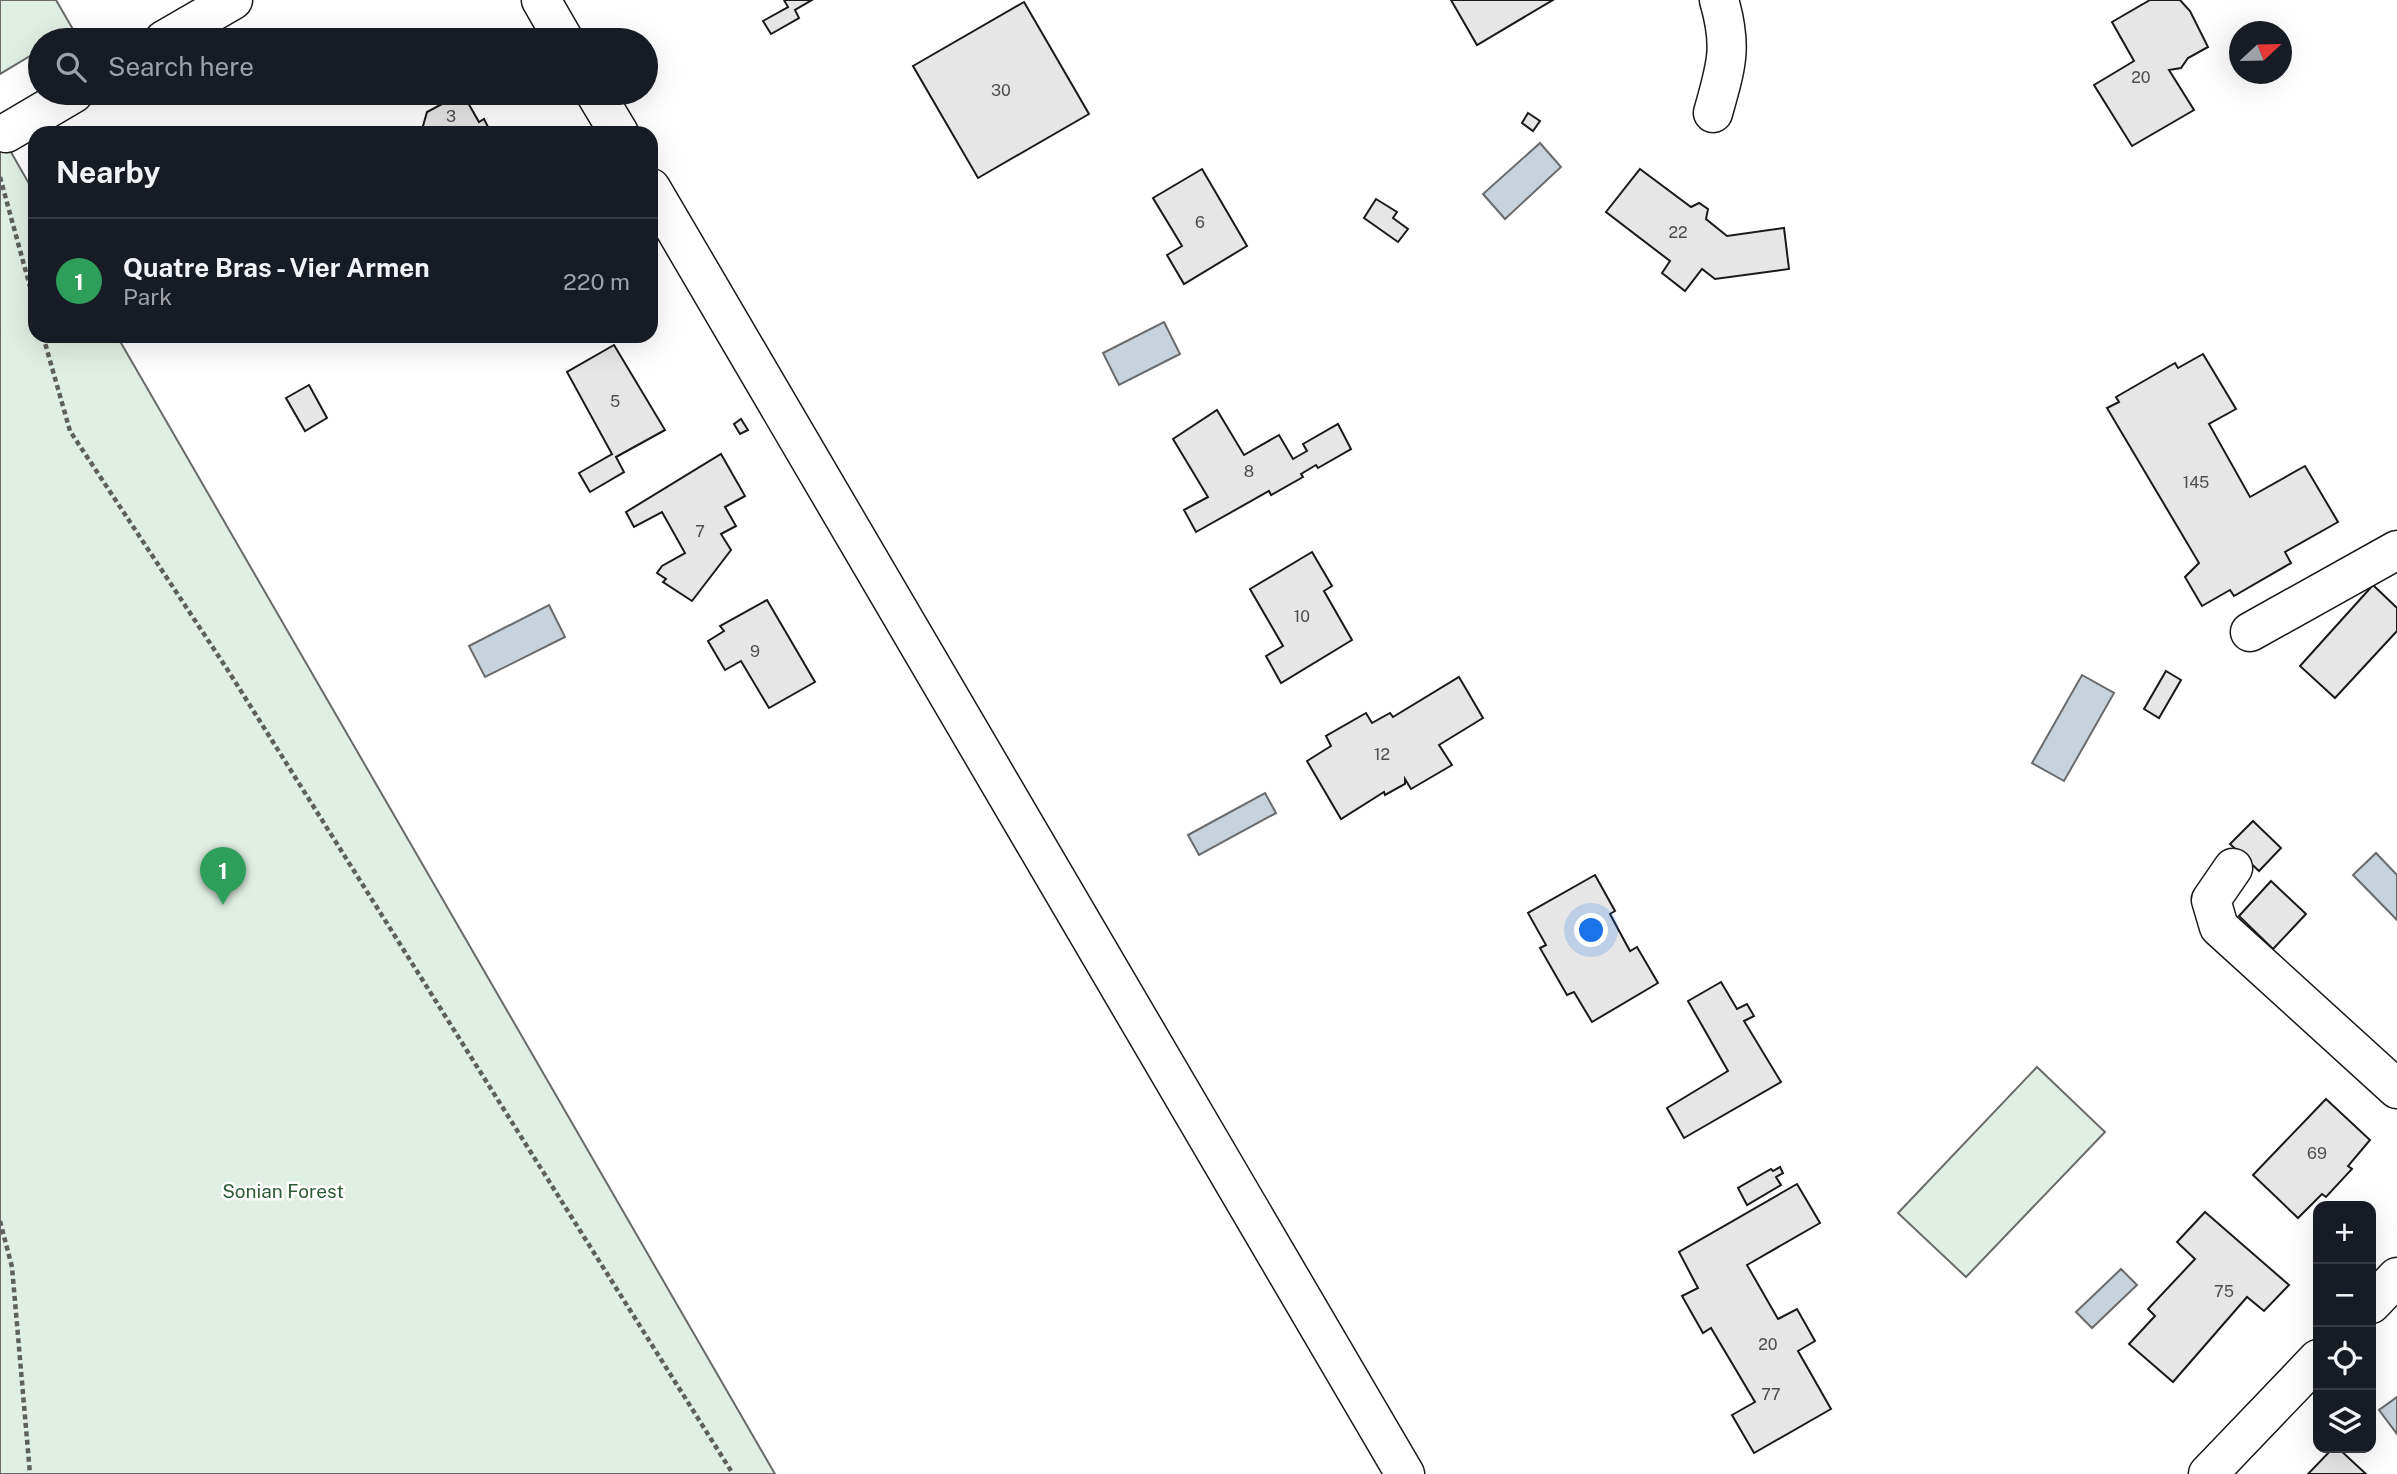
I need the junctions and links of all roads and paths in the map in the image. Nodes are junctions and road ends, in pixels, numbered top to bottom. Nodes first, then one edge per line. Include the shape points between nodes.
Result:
1 (233, 0) edge
2 (541, 0) edge
3 (1719, 0) edge
4 (185, 28) edge
5 (557, 28) edge
6 (53, 105) edge
7 (602, 105) edge
8 (1713, 113) dead end
9 (615, 126) edge
10 (6, 132) dead end
11 (0, 177) edge
12 (658, 200) edge
13 (28, 279) edge
14 (45, 343) edge
15 (2397, 551) edge
16 (2250, 632) dead end
17 (2233, 868) dead end
18 (2397, 1089) edge
19 (0, 1221) edge
20 (2397, 1277) edge
21 (2376, 1299) edge
22 (2313, 1364) edge
23 (30, 1474) edge
24 (733, 1474) edge
25 (1405, 1474) edge
26 (2208, 1474) edge

1 - 4 street
2 - 5 street
3 - 8 street via 1728,60
6 - 10 street
7 - 9 street
11 - 13 path
12 - 25 street
14 - 24 path via 69,431 229,672
15 - 16 street
17 - 18 street via 2211,900 2218,927
19 - 23 path via 12,1267
20 - 21 street
22 - 26 street

